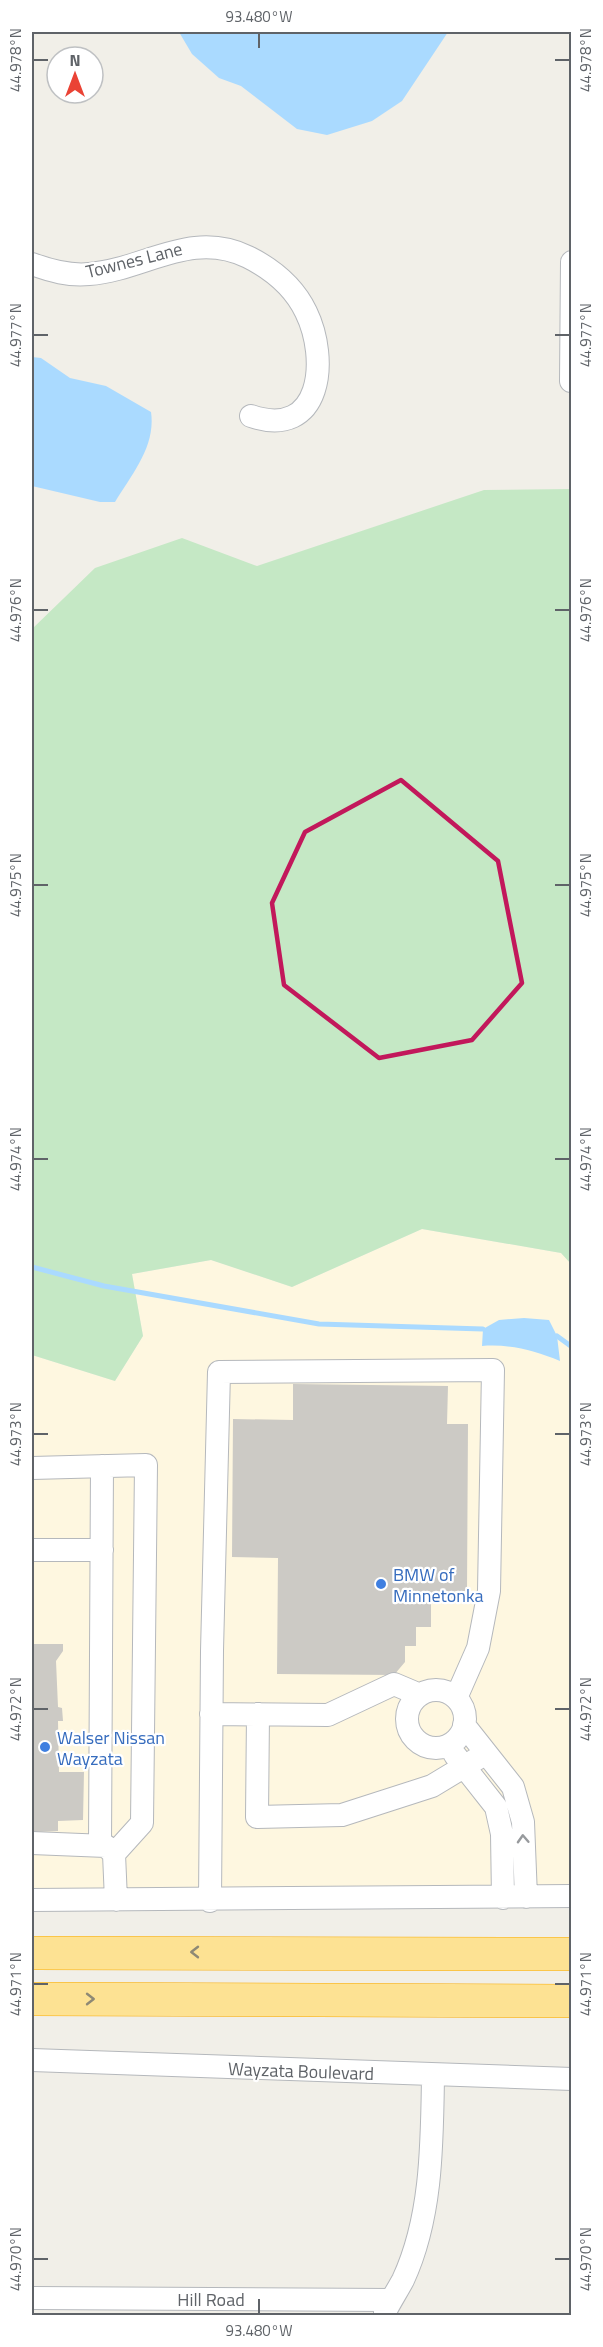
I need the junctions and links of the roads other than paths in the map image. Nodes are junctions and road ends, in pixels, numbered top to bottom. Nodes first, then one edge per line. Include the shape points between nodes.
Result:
1 (572, 262) edge
2 (32, 264) edge
3 (571, 381) edge
4 (251, 416) dead end
5 (102, 1466) junction
6 (32, 1468) edge
7 (32, 1550) edge
8 (102, 1550) junction
9 (420, 1695) junction
10 (456, 1698) junction
11 (211, 1714) junction
12 (258, 1714) junction
13 (464, 1725) junction
14 (446, 1745) junction
15 (485, 1754) junction
16 (464, 1765) junction
17 (32, 1843) edge
18 (107, 1849) junction
19 (572, 1896) edge
20 (526, 1897) junction
21 (503, 1898) junction
22 (32, 1900) edge
23 (116, 1900) junction
24 (210, 1901) junction
25 (572, 1931) edge
26 (254, 1952) junction
27 (32, 1953) edge
28 (572, 1954) edge
29 (32, 1999) edge
30 (281, 1999) junction
31 (572, 2001) edge
32 (572, 2021) edge
33 (32, 2060) edge
34 (433, 2076) junction
35 (572, 2079) edge
36 (32, 2298) edge
37 (387, 2308) edge

1 - 3 street
2 - 4 street, Townes Lane via 63,274 90,274 190,247 218,248 245,255 270,269 290,288 306,312 315,338 315,393 294,416 279,421
5 - 6 street
5 - 8 street
5 - 18 street via 146,1465 142,1823
7 - 8 street
8 - 18 street
9 - 10 street via 438,1690
9 - 12 street via 394,1684 328,1714
9 - 14 street via 408,1709 412,1736 428,1746
10 - 11 street via 478,1648 489,1591 493,1370 219,1372
10 - 13 street
11 - 12 street
11 - 24 street
12 - 16 street via 257,1817 342,1815 432,1786
13 - 14 street via 460,1734
13 - 15 street
14 - 16 street
15 - 16 street
20 -> 15 street via 523,1822 513,1787
16 - 21 street via 496,1808 502,1834
17 - 18 street
18 - 23 street
19 - 20 street
20 - 21 street
21 - 24 street
22 - 23 street
23 - 24 street
25 - 26 highway via 344,1935
26 -> 27 highway
26 - 28 highway
29 -> 30 highway
30 - 31 highway
30 - 32 highway via 462,2019
33 - 34 street, Wayzata Boulevard
34 - 35 street, Wayzata Boulevard
34 - 37 street via 431,2153 423,2210 403,2279
36 - 37 street, Hill Road

